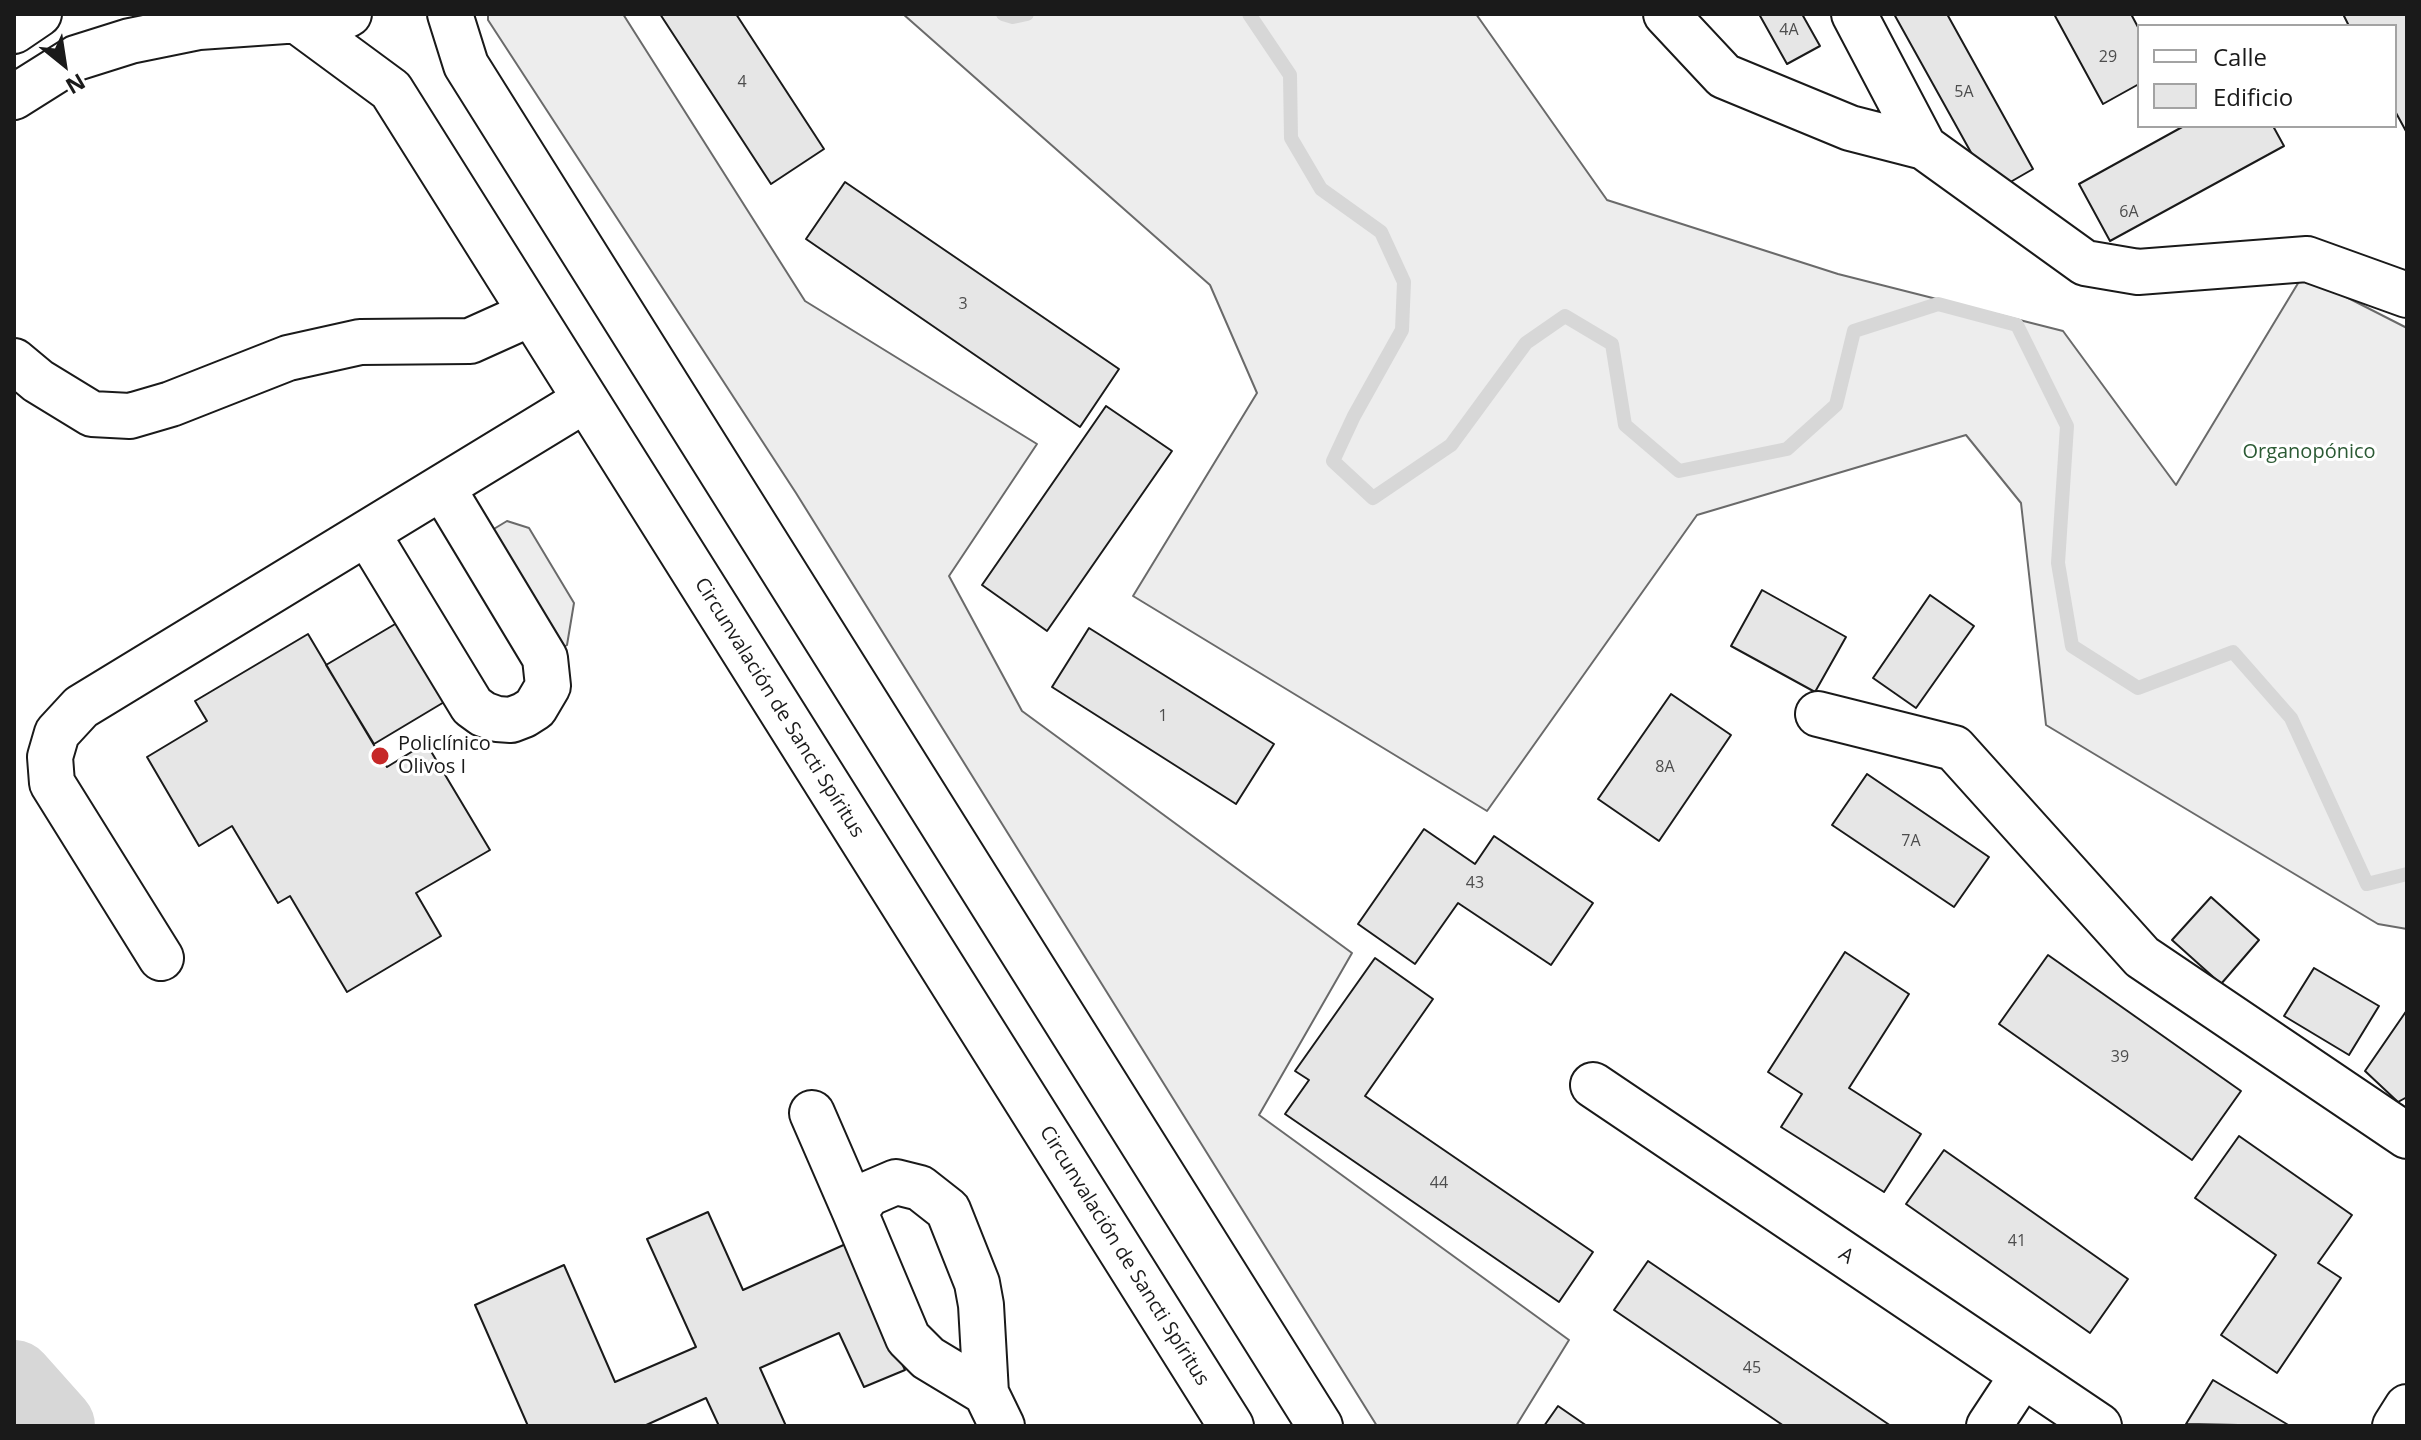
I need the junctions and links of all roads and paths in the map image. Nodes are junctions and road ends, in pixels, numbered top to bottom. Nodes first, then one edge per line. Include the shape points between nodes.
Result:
1 (39, 14) edge
2 (349, 14) edge
3 (450, 14) edge
4 (1666, 14) edge
5 (1854, 14) edge
6 (286, 17) edge
7 (14, 31) edge
8 (14, 97) edge
9 (1924, 147) junction
10 (2407, 295) edge
11 (530, 314) junction
12 (14, 361) edge
13 (585, 400) junction
14 (442, 487) junction
15 (367, 533) junction
16 (1818, 714) dead end
17 (161, 958) dead end
18 (1593, 1085) dead end
19 (812, 1113) dead end
20 (2407, 1136) edge
21 (855, 1212) junction
22 (2022, 1376) junction
23 (2407, 1407) edge
24 (994, 1409) edge
25 (1231, 1426) edge
26 (1320, 1426) edge
27 (1989, 1426) edge
28 (2099, 1426) edge
29 (2395, 1426) edge

1 - 7 main road
2 - 6 main road
3 - 26 main road via 466,65
4 - 9 main road via 1724,76 1850,128
5 - 9 main road
6 - 8 main road via 130,41 76,58
6 - 11 main road, Circunvalación de Sancti Spíritus via 391,90
9 - 10 main road via 2085,263 2138,272 2307,259
11 - 12 main road via 470,341 360,342 288,358 130,416 92,414
11 - 13 main road, Circunvalación de Sancti Spíritus
13 - 14 main road
13 - 25 main road, Circunvalación de Sancti Spíritus
14 - 15 main road
14 - 15 main road via 545,658 548,686 535,708 524,715 497,719 472,706
15 - 17 main road via 81,707 57,733 50,757 52,783
16 - 20 main road via 1954,748 2142,957
18 - 22 main road, A
19 - 21 main road
21 - 24 main road via 908,1338
21 - 24 main road via 868,1194 896,1182 920,1188 948,1210 977,1283
22 - 27 main road
22 - 28 main road, A
23 - 29 main road

